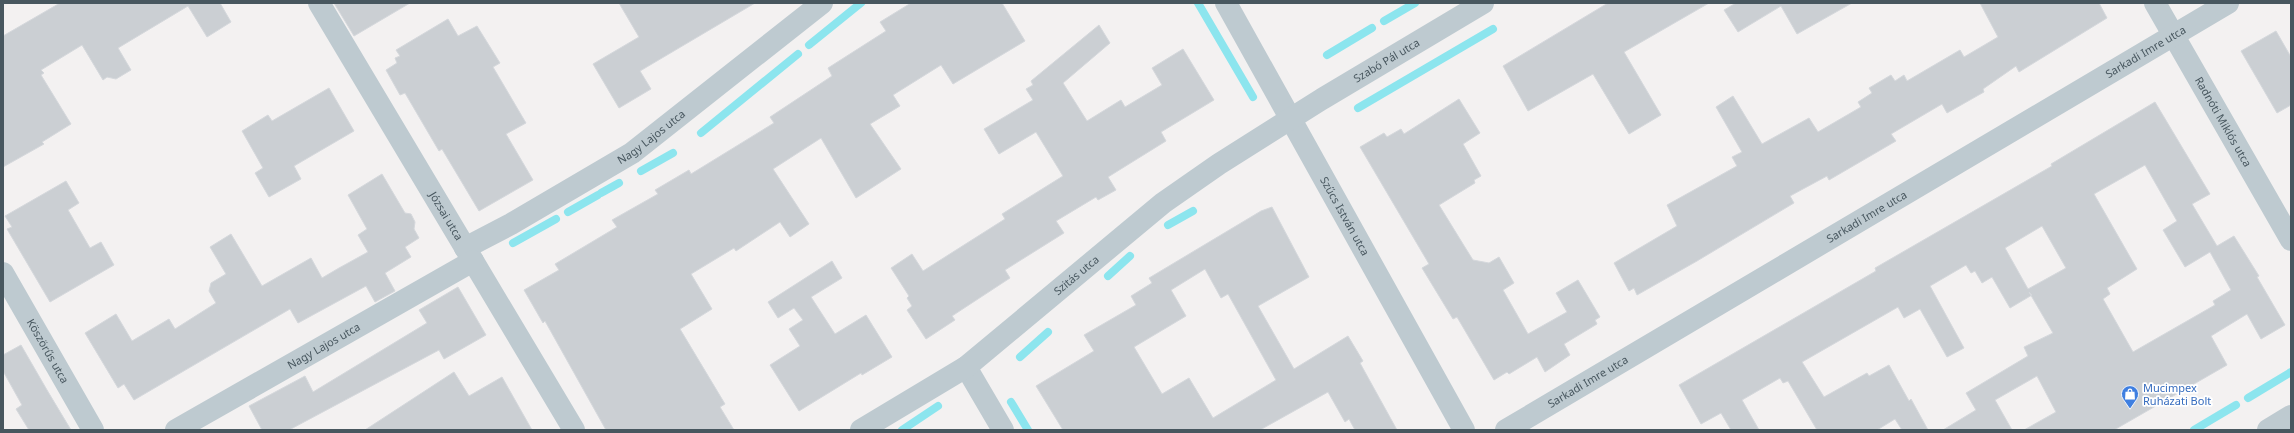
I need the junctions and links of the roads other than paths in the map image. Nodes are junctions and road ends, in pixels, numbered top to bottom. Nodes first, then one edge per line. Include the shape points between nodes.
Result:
1 (319, 3) edge
2 (822, 3) edge
3 (1226, 3) edge
4 (1483, 3) edge
5 (2155, 3) edge
6 (2228, 3) edge
7 (2174, 36) junction
8 (1290, 118) junction
9 (2291, 240) edge
10 (469, 255) junction
11 (3, 273) edge
12 (966, 367) junction
13 (2291, 416) edge
14 (93, 430) edge
15 (176, 430) edge
16 (574, 430) edge
17 (861, 430) edge
18 (1003, 430) edge
19 (1464, 430) edge
20 (1506, 430) edge
21 (2268, 430) edge

1 - 10 street, Józsai utca
2 - 10 street, Nagy Lajos utca via 632,153 511,224
3 - 8 street, Szűcs István utca
4 - 8 street, Szabó Pál utca
5 - 7 street, Radnóti Miklós utca
6 - 7 street, Sarkadi Imre utca
7 - 9 street, Radnóti Miklós utca
7 - 20 street, Sarkadi Imre utca
8 - 12 street, Szitás utca via 1163,203
8 - 19 street, Szűcs István utca
10 - 15 street, Nagy Lajos utca
10 - 16 street, Józsai utca
11 - 14 street, Köszörűs utca
12 - 17 street, Szitás utca
12 - 18 street
13 - 21 street

